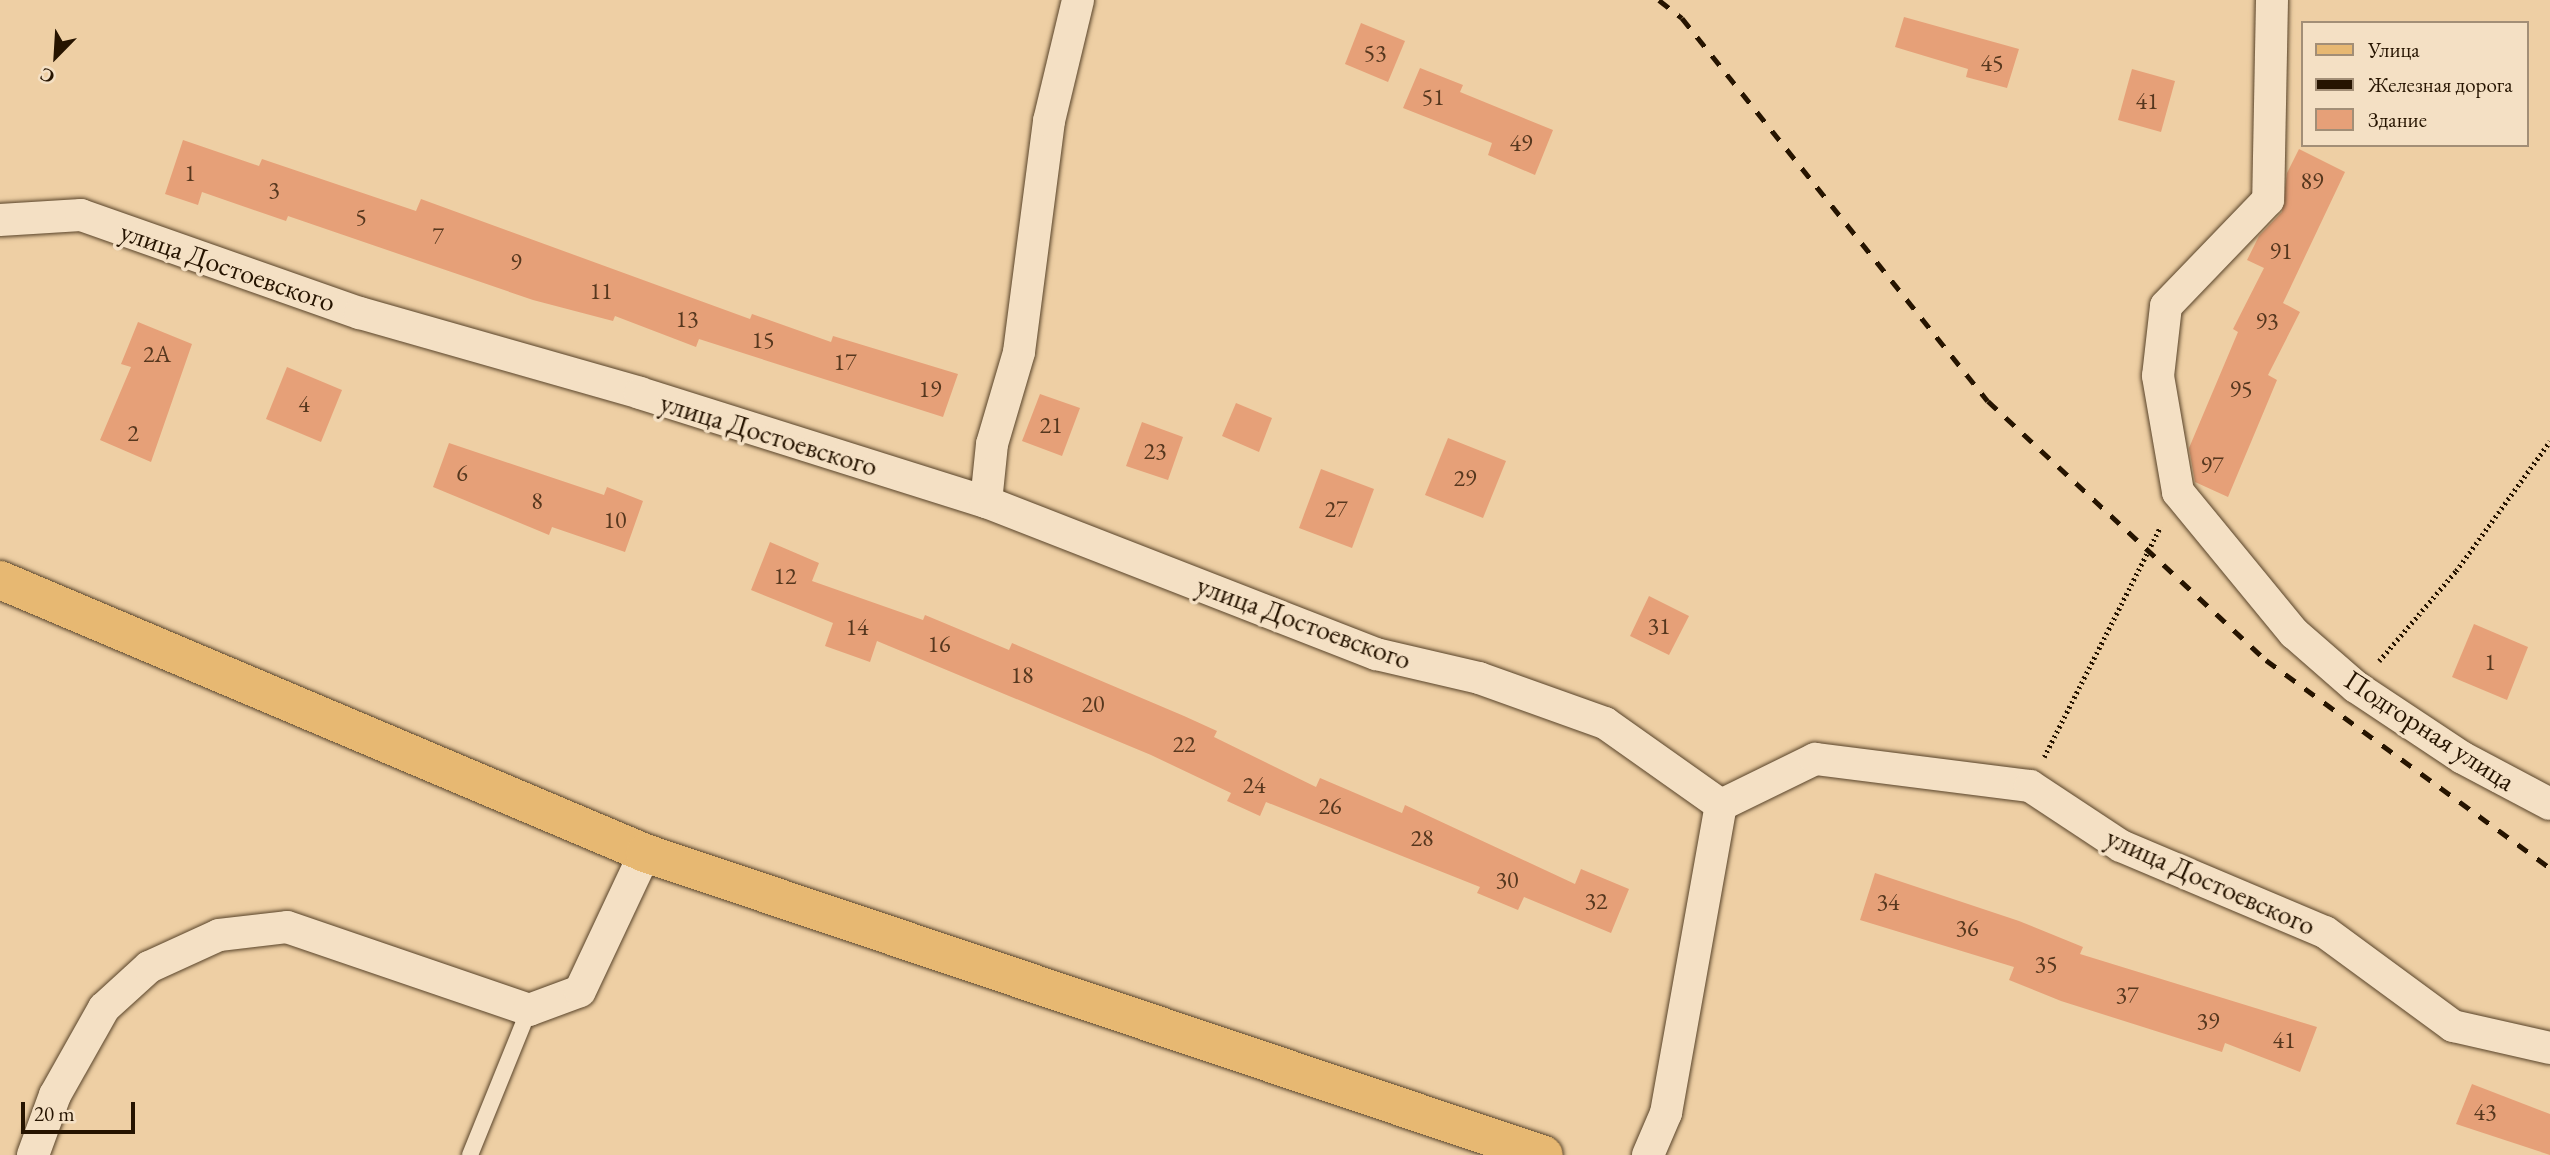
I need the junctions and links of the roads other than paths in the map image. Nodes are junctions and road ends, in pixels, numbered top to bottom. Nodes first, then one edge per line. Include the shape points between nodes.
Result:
1 (1078, 0) edge
2 (2272, 0) edge
3 (0, 220) edge
4 (986, 502) junction
5 (0, 580) edge
6 (2550, 804) edge
7 (1721, 805) junction
8 (645, 853) junction
9 (529, 1010) junction
10 (2550, 1048) edge
11 (33, 1155) edge
12 (470, 1155) edge
13 (1544, 1155) edge
14 (1648, 1155) edge

1 - 4 street via 1049,121 1019,352 992,444
2 - 6 street, Подгорная улица via 2268,200 2166,306 2158,376 2178,492 2294,633 2356,687 2463,758
3 - 4 street, улица Достоевского via 81,215 360,313 640,393
4 - 7 street, улица Достоевского via 1376,654 1479,678 1605,723
5 - 8 main road
7 - 10 street, улица Достоевского via 1815,759 2030,786 2121,846 2325,932 2453,1026
7 - 14 street via 1666,1113
8 - 9 street via 580,992
8 - 13 main road
9 - 11 street via 287,927 219,934 149,967 104,1008 55,1095
9 - 12 lane

